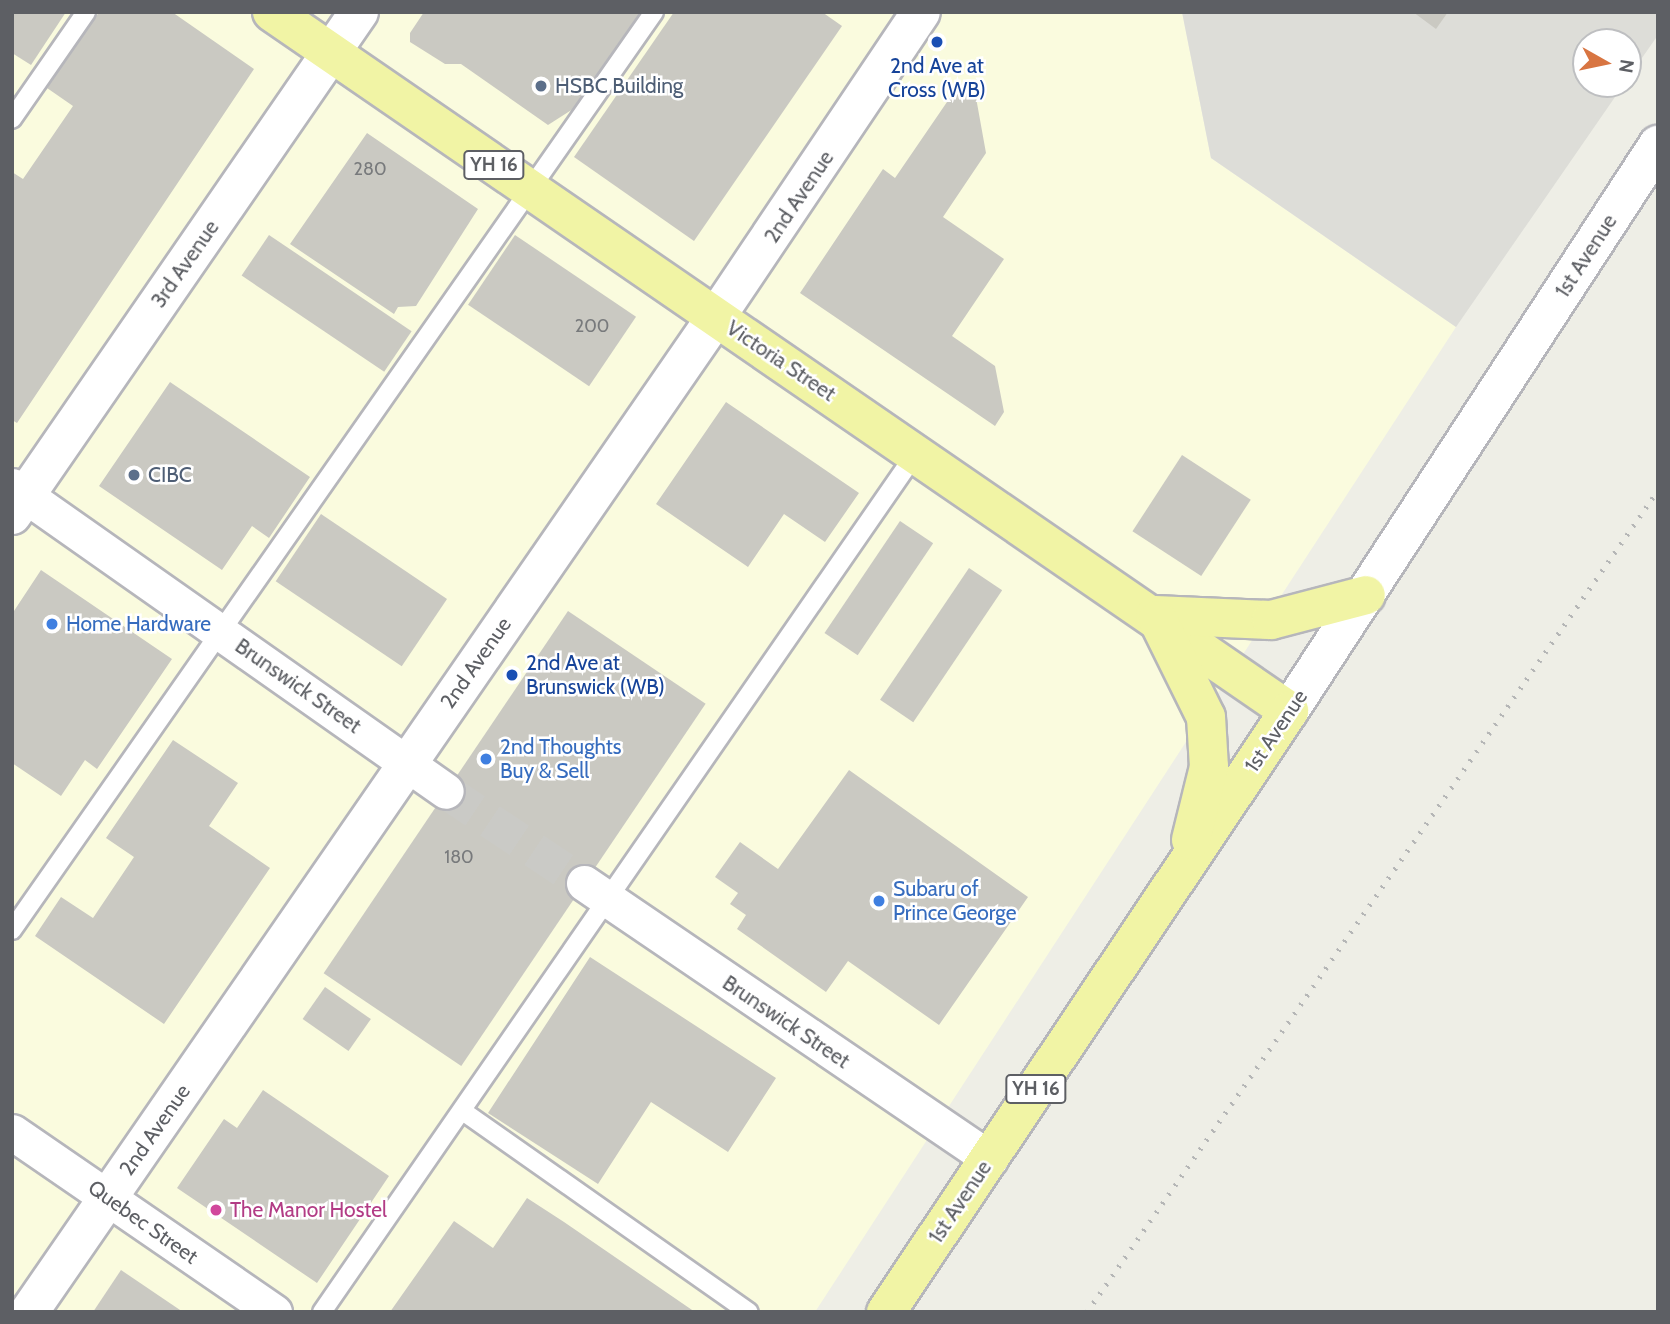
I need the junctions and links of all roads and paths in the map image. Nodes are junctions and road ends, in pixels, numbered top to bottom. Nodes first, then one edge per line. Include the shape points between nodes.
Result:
1 (86, 12) edge
2 (272, 12) edge
3 (359, 12) edge
4 (654, 12) edge
5 (921, 12) edge
6 (331, 53) junction
7 (12, 119) edge
8 (1658, 145) edge
9 (530, 190) junction
10 (716, 317) junction
11 (916, 453) junction
12 (17, 499) edge
13 (1366, 595) junction
14 (1155, 615) junction
15 (221, 633) junction
16 (1289, 711) junction
17 (408, 762) junction
18 (446, 791) tunnel mouth
19 (1185, 866) junction
20 (596, 892) junction
21 (12, 930) edge
22 (464, 1112) junction
23 (12, 1132) edge
24 (990, 1158) junction
25 (108, 1198) junction
26 (29, 1312) edge
27 (274, 1312) edge
28 (322, 1312) edge
29 (750, 1312) edge
30 (886, 1312) edge

1 - 7 lane
2 - 6 highway, Victoria Street / YH 16
3 - 6 main road, 3rd Avenue
4 - 9 lane
5 - 10 main road, 2nd Avenue
6 - 9 highway, Victoria Street / YH 16
6 - 12 main road, 3rd Avenue
8 - 13 main road, 1st Avenue
9 - 10 highway, Victoria Street / YH 16
9 - 15 lane
10 - 11 highway, Victoria Street / YH 16
10 - 17 main road, 2nd Avenue
11 - 14 highway, Victoria Street / YH 16
11 - 20 lane
12 - 15 street, Brunswick Street
13 - 14 highway via 1271,620
13 - 16 main road, 1st Avenue
14 - 16 highway, Victoria Street / YH 16
14 - 19 highway via 1206,717 1209,767
15 - 17 street, Brunswick Street
15 - 21 lane
16 - 19 highway, 1st Avenue / YH 16
17 - 18 street, Brunswick Street
17 - 25 main road, 2nd Avenue
19 - 24 highway, 1st Avenue / YH 16
20 - 22 lane
20 - 24 street, Brunswick Street
22 - 28 lane
22 - 29 lane
23 - 25 street, Quebec Street
24 - 30 highway, 1st Avenue / YH 16
25 - 26 main road, 2nd Avenue
25 - 27 street, Quebec Street

